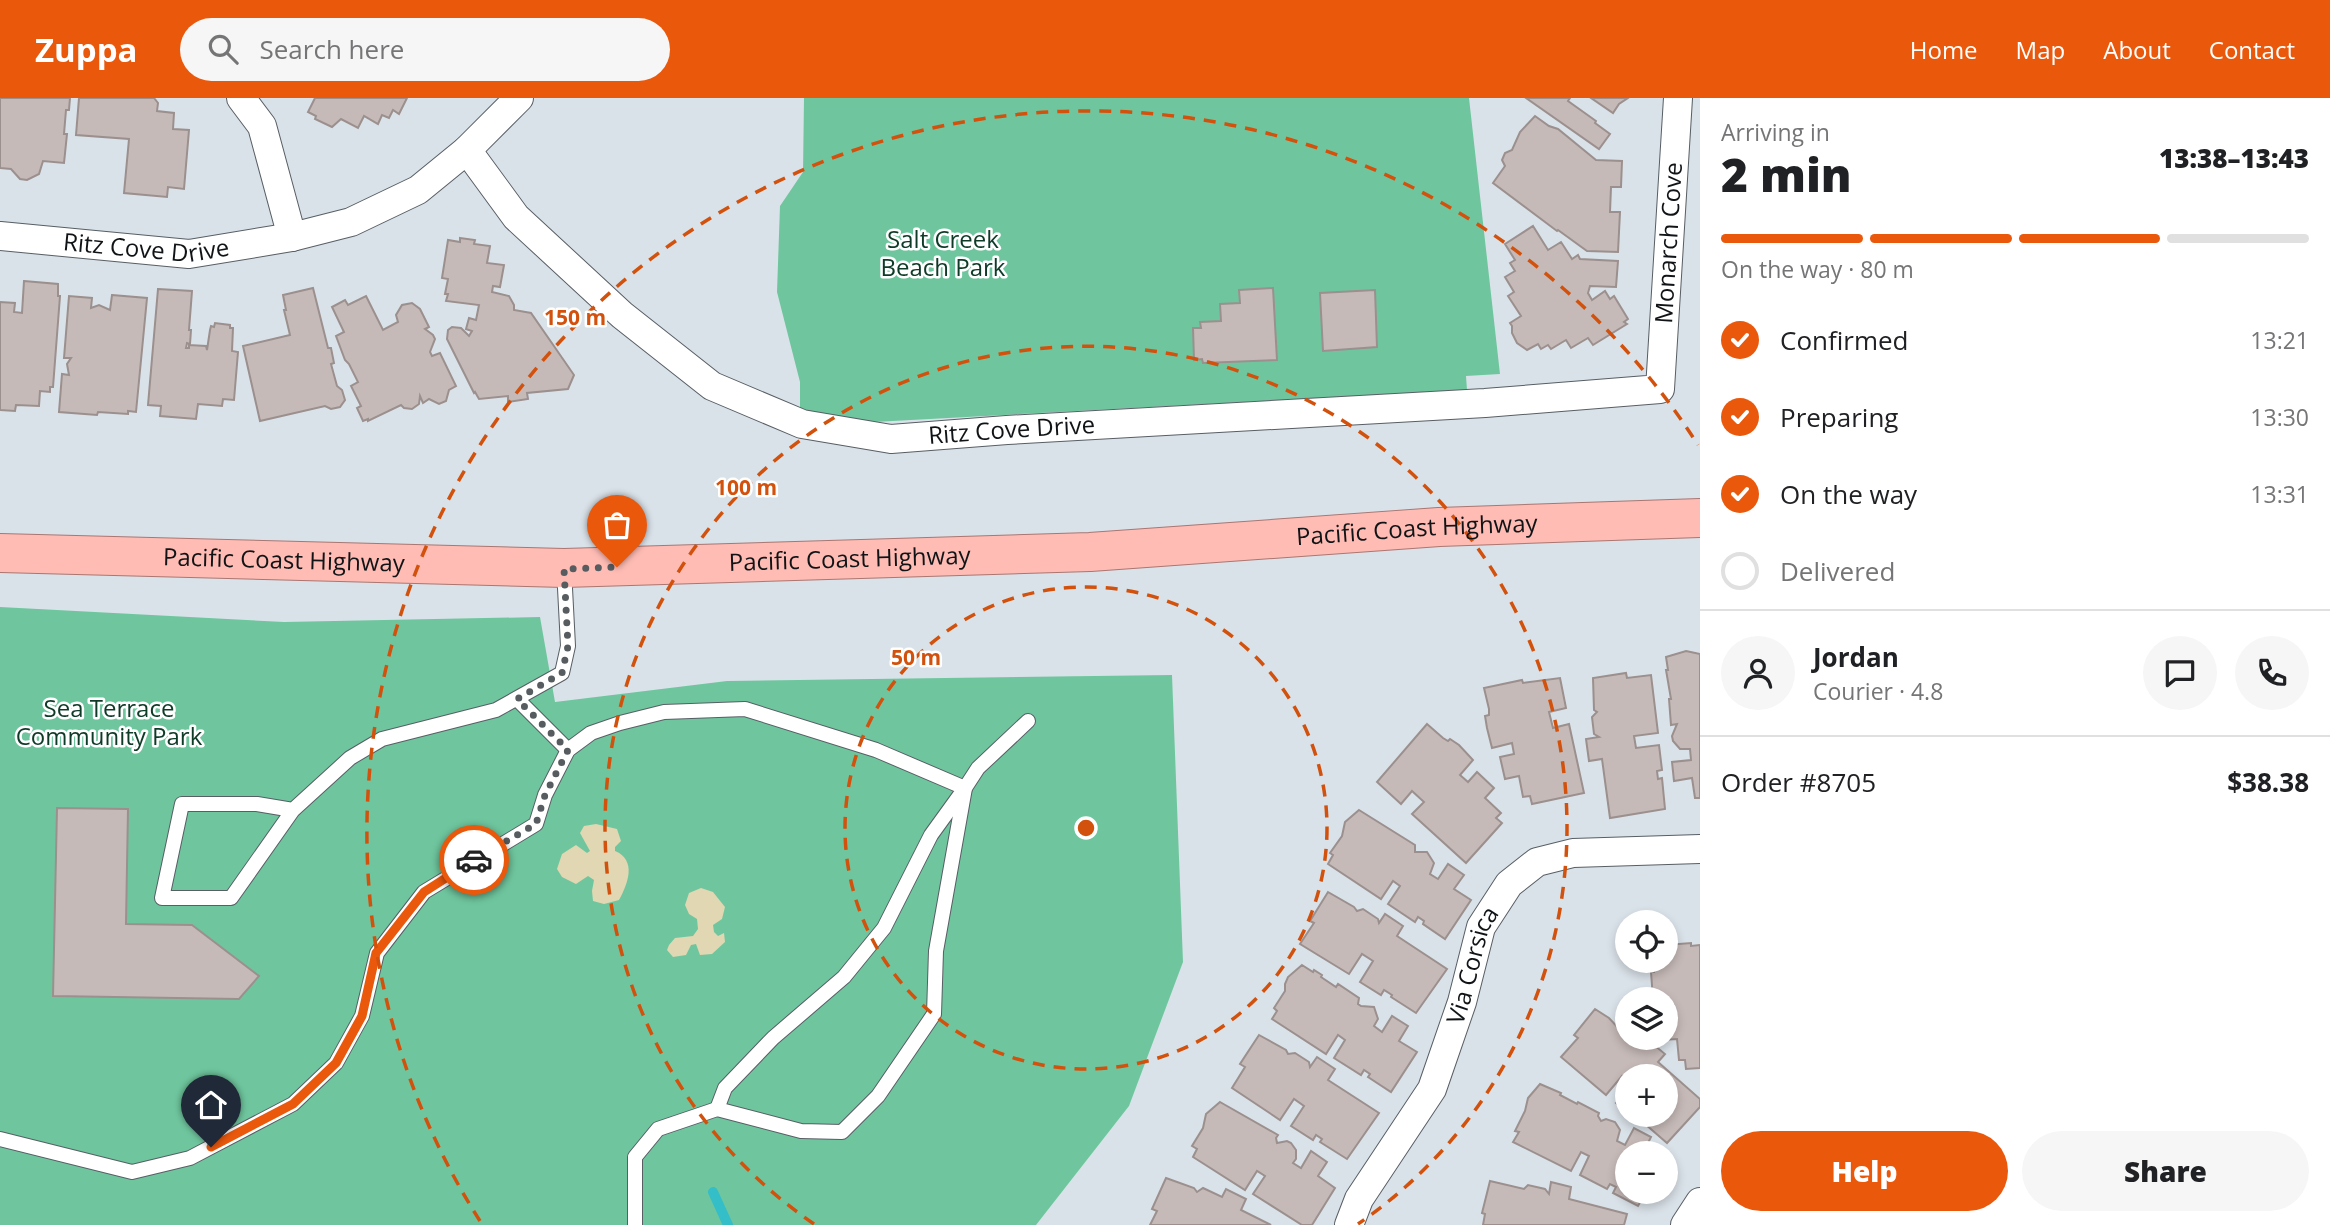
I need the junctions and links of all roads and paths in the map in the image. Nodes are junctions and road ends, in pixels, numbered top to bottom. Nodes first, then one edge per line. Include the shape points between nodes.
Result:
1 (241, 98) edge
2 (519, 98) edge
3 (1678, 98) edge
4 (467, 150) junction
5 (0, 236) edge
6 (292, 237) junction
7 (1660, 389) joint
8 (1700, 518) edge
9 (0, 553) edge
10 (564, 569) junction
11 (517, 699) junction
12 (1028, 720) dead end
13 (568, 750) junction
14 (965, 788) junction
15 (293, 810) junction
16 (1700, 849) edge
17 (717, 1109) junction
18 (0, 1139) edge
19 (1700, 1202) edge
20 (635, 1225) edge
21 (1349, 1225) edge
22 (1685, 1225) edge

1 - 6 street via 262,125
2 - 4 street, Ritz Cove Drive
3 - 7 street, Monarch Cove
4 - 6 street, Ritz Cove Drive via 418,190 351,222
4 - 7 street, Ritz Cove Drive via 516,217 622,315 712,386 802,424 891,439
5 - 6 street, Ritz Cove Drive via 190,254
8 - 10 highway, Pacific Coast Highway via 1439,527 1090,552
9 - 10 highway, Pacific Coast Highway
10 - 11 lane via 568,646 562,673
11 - 13 lane
11 - 15 lane via 496,710 382,739 350,758
12 - 14 lane via 978,768
13 - 14 lane via 591,733 664,712 745,709 876,750
13 - 18 lane via 536,824 424,892 376,953 362,1016 336,1063 293,1104 190,1158 132,1172
14 - 17 lane via 931,835 884,928 844,977 773,1038 725,1088
14 - 17 lane via 936,951 934,1014 878,1096 842,1132 801,1130
15 - 15 lane via 230,898 162,898 182,804 257,804
16 - 21 street, Via Corsica via 1573,853 1537,862 1509,884 1481,927 1462,1002 1432,1089 1359,1199
17 - 20 lane via 658,1129 635,1157
19 - 22 street

